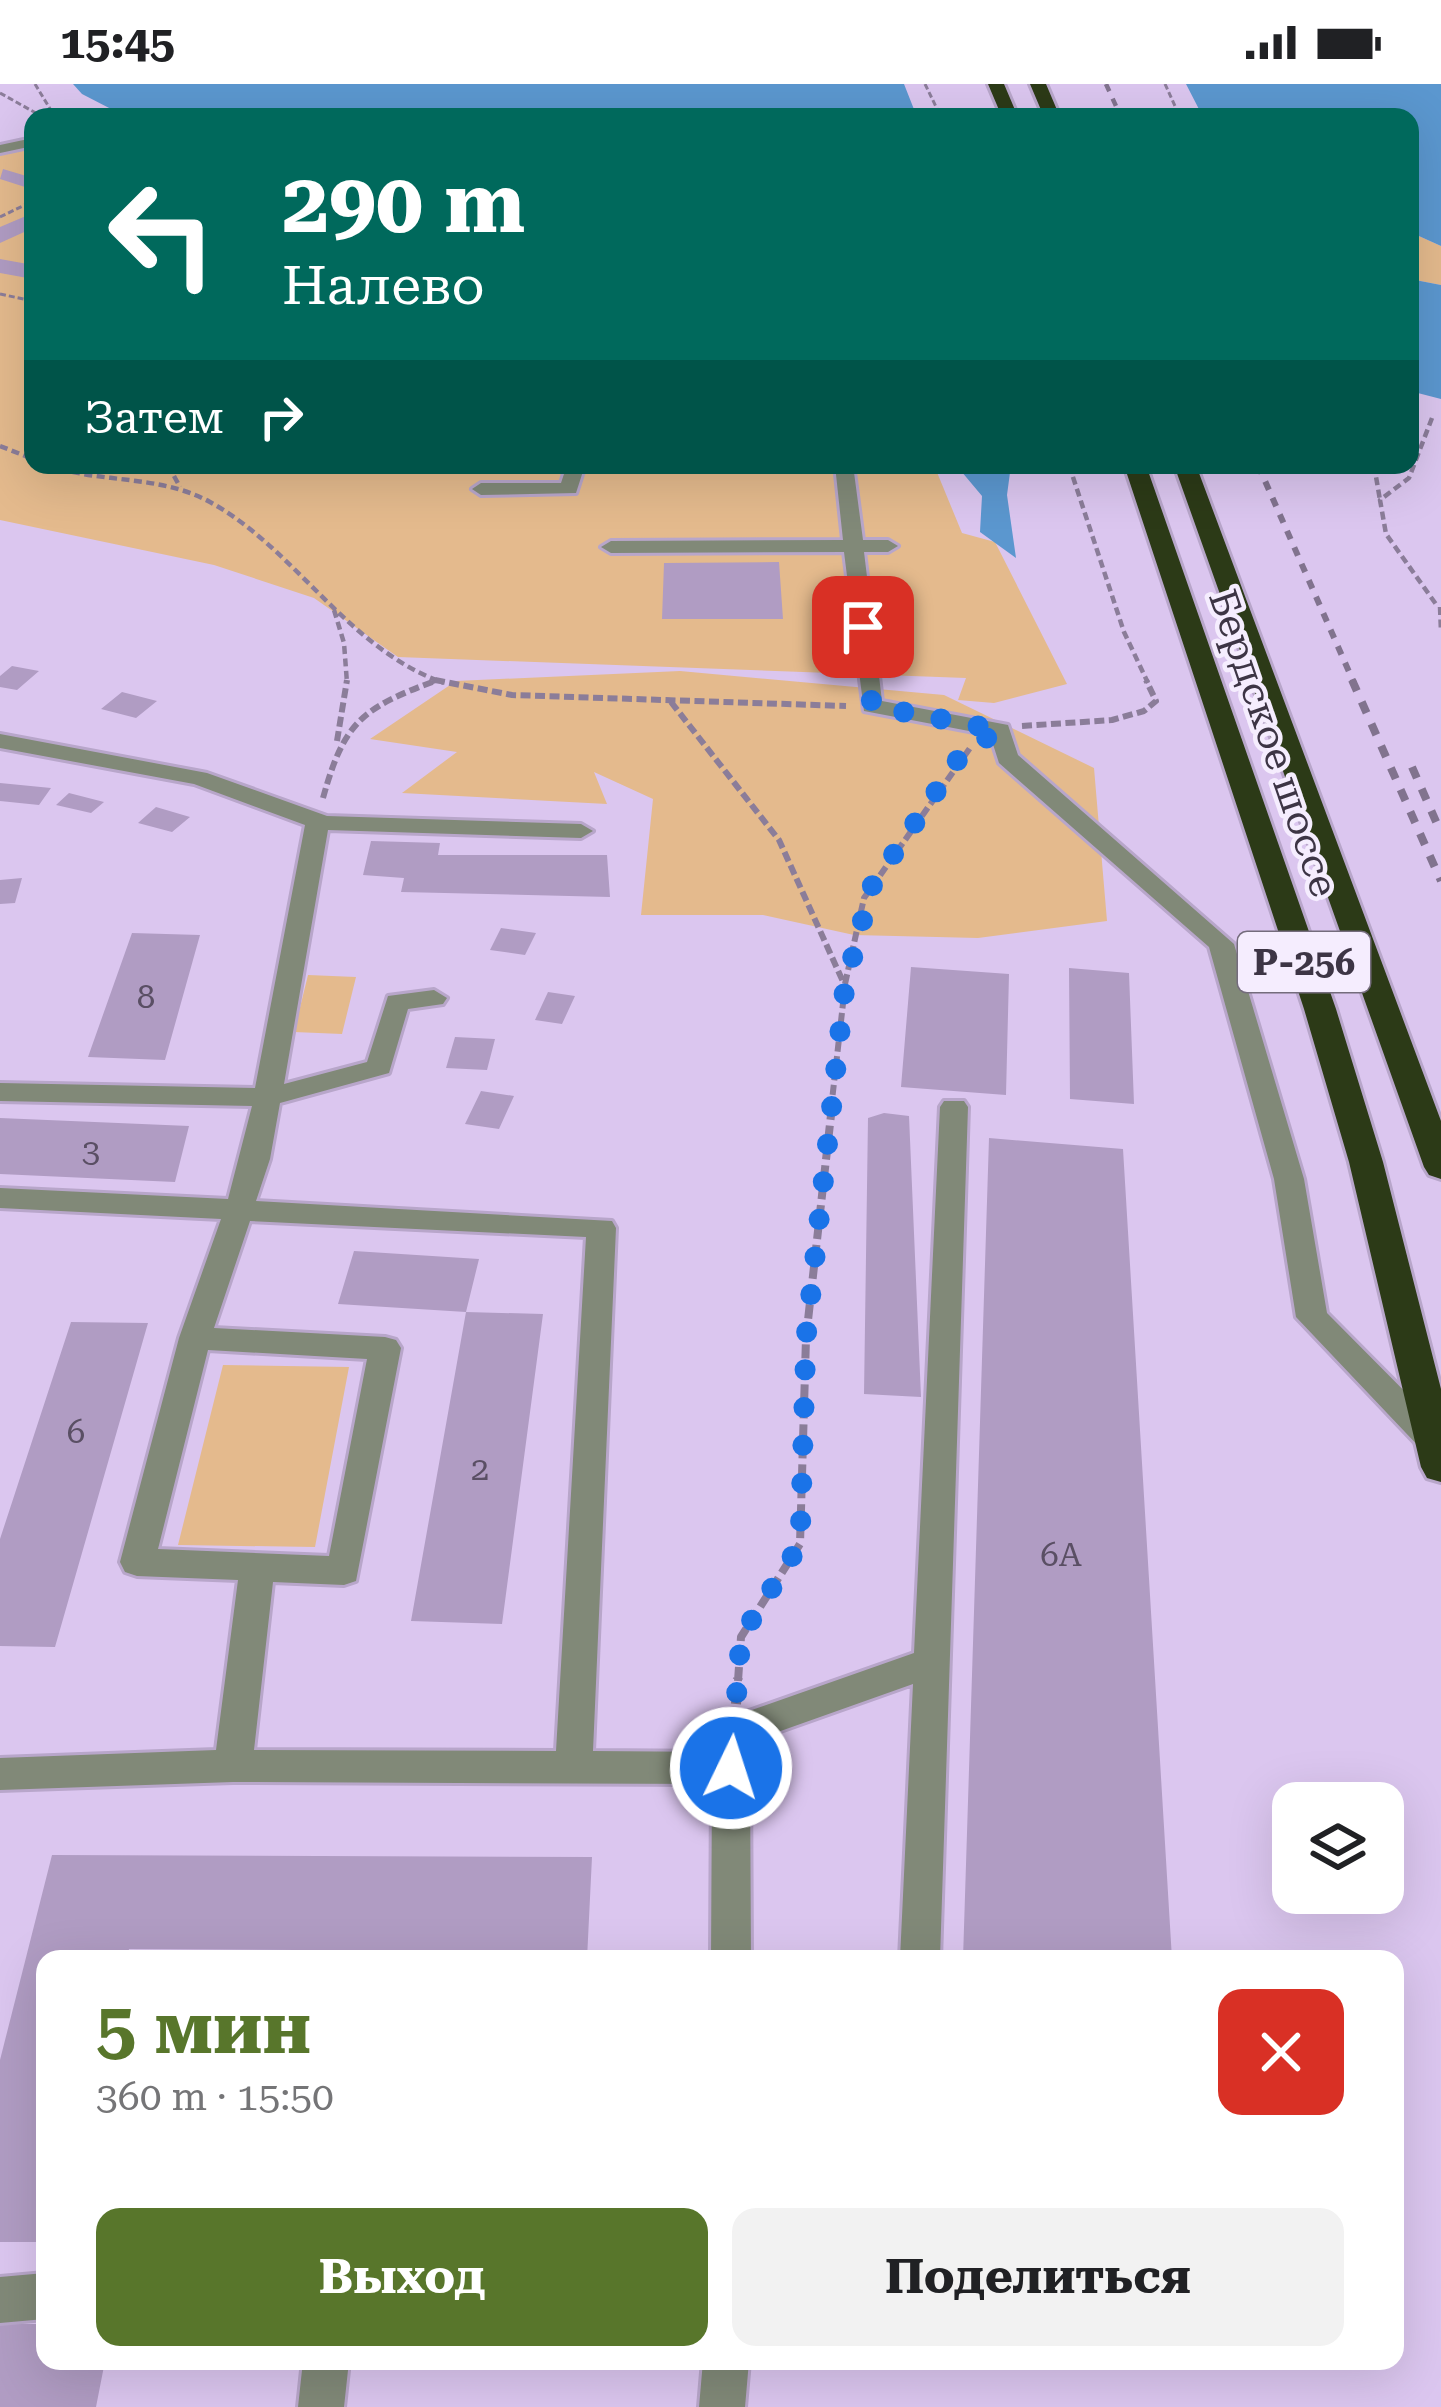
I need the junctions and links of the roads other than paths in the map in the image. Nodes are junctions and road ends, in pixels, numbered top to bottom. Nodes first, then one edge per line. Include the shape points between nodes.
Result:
1 (573, 474) edge
2 (845, 474) edge
3 (1138, 474) edge
4 (1188, 474) edge
5 (482, 489) dead end
6 (888, 546) dead end
7 (611, 547) dead end
8 (854, 548) junction
9 (0, 741) edge
10 (318, 822) junction
11 (580, 831) dead end
12 (434, 998) dead end
13 (0, 1092) edge
14 (269, 1097) junction
15 (954, 1107) dead end
16 (1441, 1167) edge
17 (0, 1198) edge
18 (243, 1209) junction
19 (195, 1338) junction
20 (1438, 1455) edge
21 (257, 1567) junction
22 (933, 1662) junction
23 (233, 1766) junction
24 (574, 1767) junction
25 (731, 1768) junction
26 (0, 1774) edge
27 (731, 1950) edge
28 (920, 1950) edge
29 (36, 2297) edge
30 (0, 2300) edge
31 (325, 2370) edge
32 (725, 2370) edge
33 (321, 2407) edge
34 (722, 2407) edge

1 - 5 street via 569,489
2 - 8 street
3 - 20 highway, Бердское шоссе / Р-256 via 1320,1009
4 - 16 highway, Бердское шоссе / Р-256
6 - 8 street
7 - 8 street
8 - 20 street via 872,706 1000,730 1007,758 1221,944 1289,1179 1312,1317
9 - 10 street via 199,778
10 - 11 street
10 - 14 street
12 - 14 street via 397,1002 379,1066
13 - 14 street
14 - 18 street
15 - 22 street
17 - 18 street
18 - 19 street
18 - 24 street via 601,1228
19 - 21 street via 137,1562
19 - 21 street via 385,1348 344,1570
21 - 23 street
22 - 25 street via 762,1722
22 - 28 street
23 - 24 street
23 - 26 street
24 - 25 street
25 - 27 street
29 - 30 street
31 - 33 street
32 - 34 street

